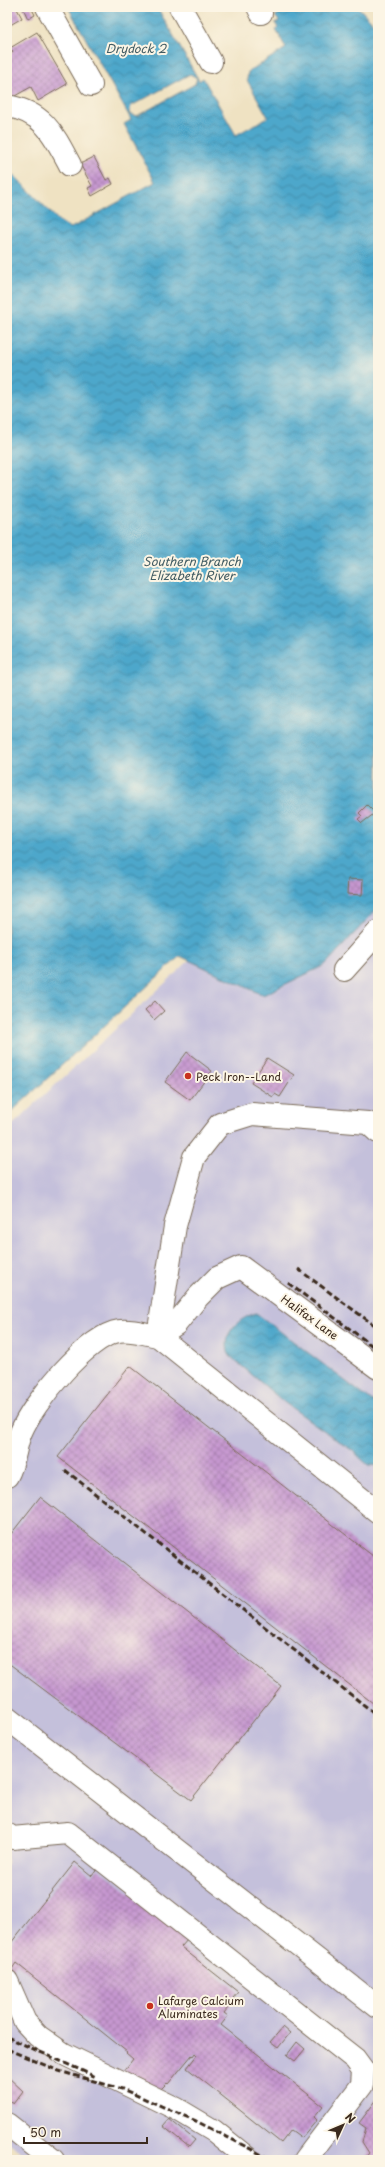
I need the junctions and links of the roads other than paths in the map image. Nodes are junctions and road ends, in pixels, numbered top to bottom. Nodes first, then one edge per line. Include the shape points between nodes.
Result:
1 (47, 7) edge
2 (180, 7) edge
3 (211, 62) dead end
4 (91, 85) dead end
5 (7, 106) edge
6 (70, 165) dead end
7 (378, 932) edge
8 (344, 970) dead end
9 (378, 1132) edge
10 (158, 1336) junction
11 (378, 1368) edge
12 (7, 1476) edge
13 (378, 1512) edge
14 (7, 1718) edge
15 (7, 1834) edge
16 (7, 1981) edge
17 (378, 2007) edge
18 (7, 2124) edge
19 (314, 2157) edge
20 (53, 2160) edge
21 (250, 2160) edge

1 - 4 street
2 - 3 street
5 - 6 street via 28,112 46,125
7 - 8 street
9 - 10 street via 368,1123 252,1114 220,1124 194,1157 175,1226
10 - 11 street, Halifax Lane via 176,1324 217,1278 241,1267
10 - 12 street via 132,1331 118,1332 92,1344 72,1360 21,1432
10 - 13 street
14 - 17 street
15 - 19 street via 12,1838 68,1833 355,2059 363,2070 362,2085
16 - 21 street via 25,2022 38,2036 64,2054 177,2109 214,2131
18 - 20 street

